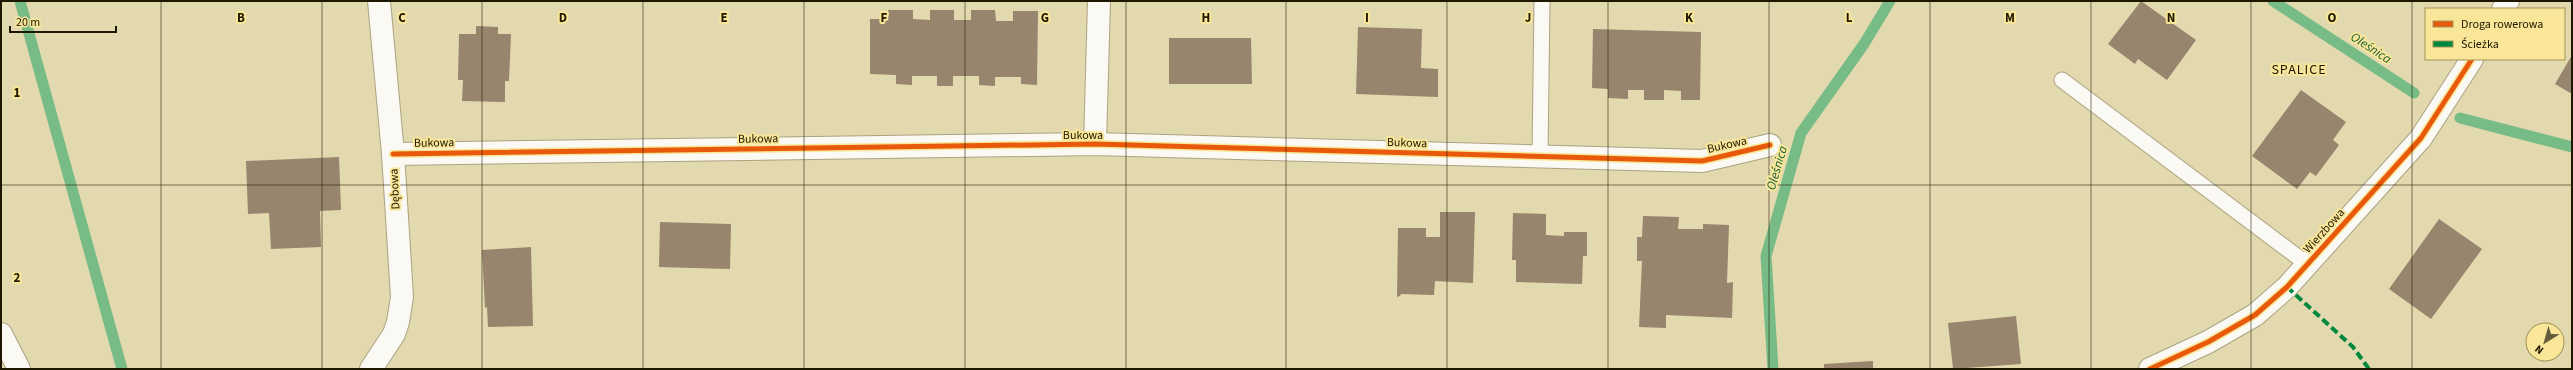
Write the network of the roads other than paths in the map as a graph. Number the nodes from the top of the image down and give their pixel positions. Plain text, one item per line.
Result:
1 (379, 1) edge
2 (1099, 1) edge
3 (1542, 1) edge
4 (2471, 60) edge
5 (2062, 80) dead end
6 (1095, 144) junction
7 (1770, 146) dead end
8 (393, 154) junction
9 (1540, 156) junction
10 (2307, 264) junction
11 (1, 334) edge
12 (19, 369) edge
13 (371, 369) edge
14 (2150, 369) edge

1 - 8 street, Dębowa
2 - 6 street, Bukowa
3 - 9 lane
4 - 10 street, Wierzbowa
5 - 10 lane
6 - 8 street, Bukowa
6 - 9 street, Bukowa
7 - 9 street, Bukowa
8 - 13 street, Dębowa
10 - 14 street, Wierzbowa
11 - 12 street

